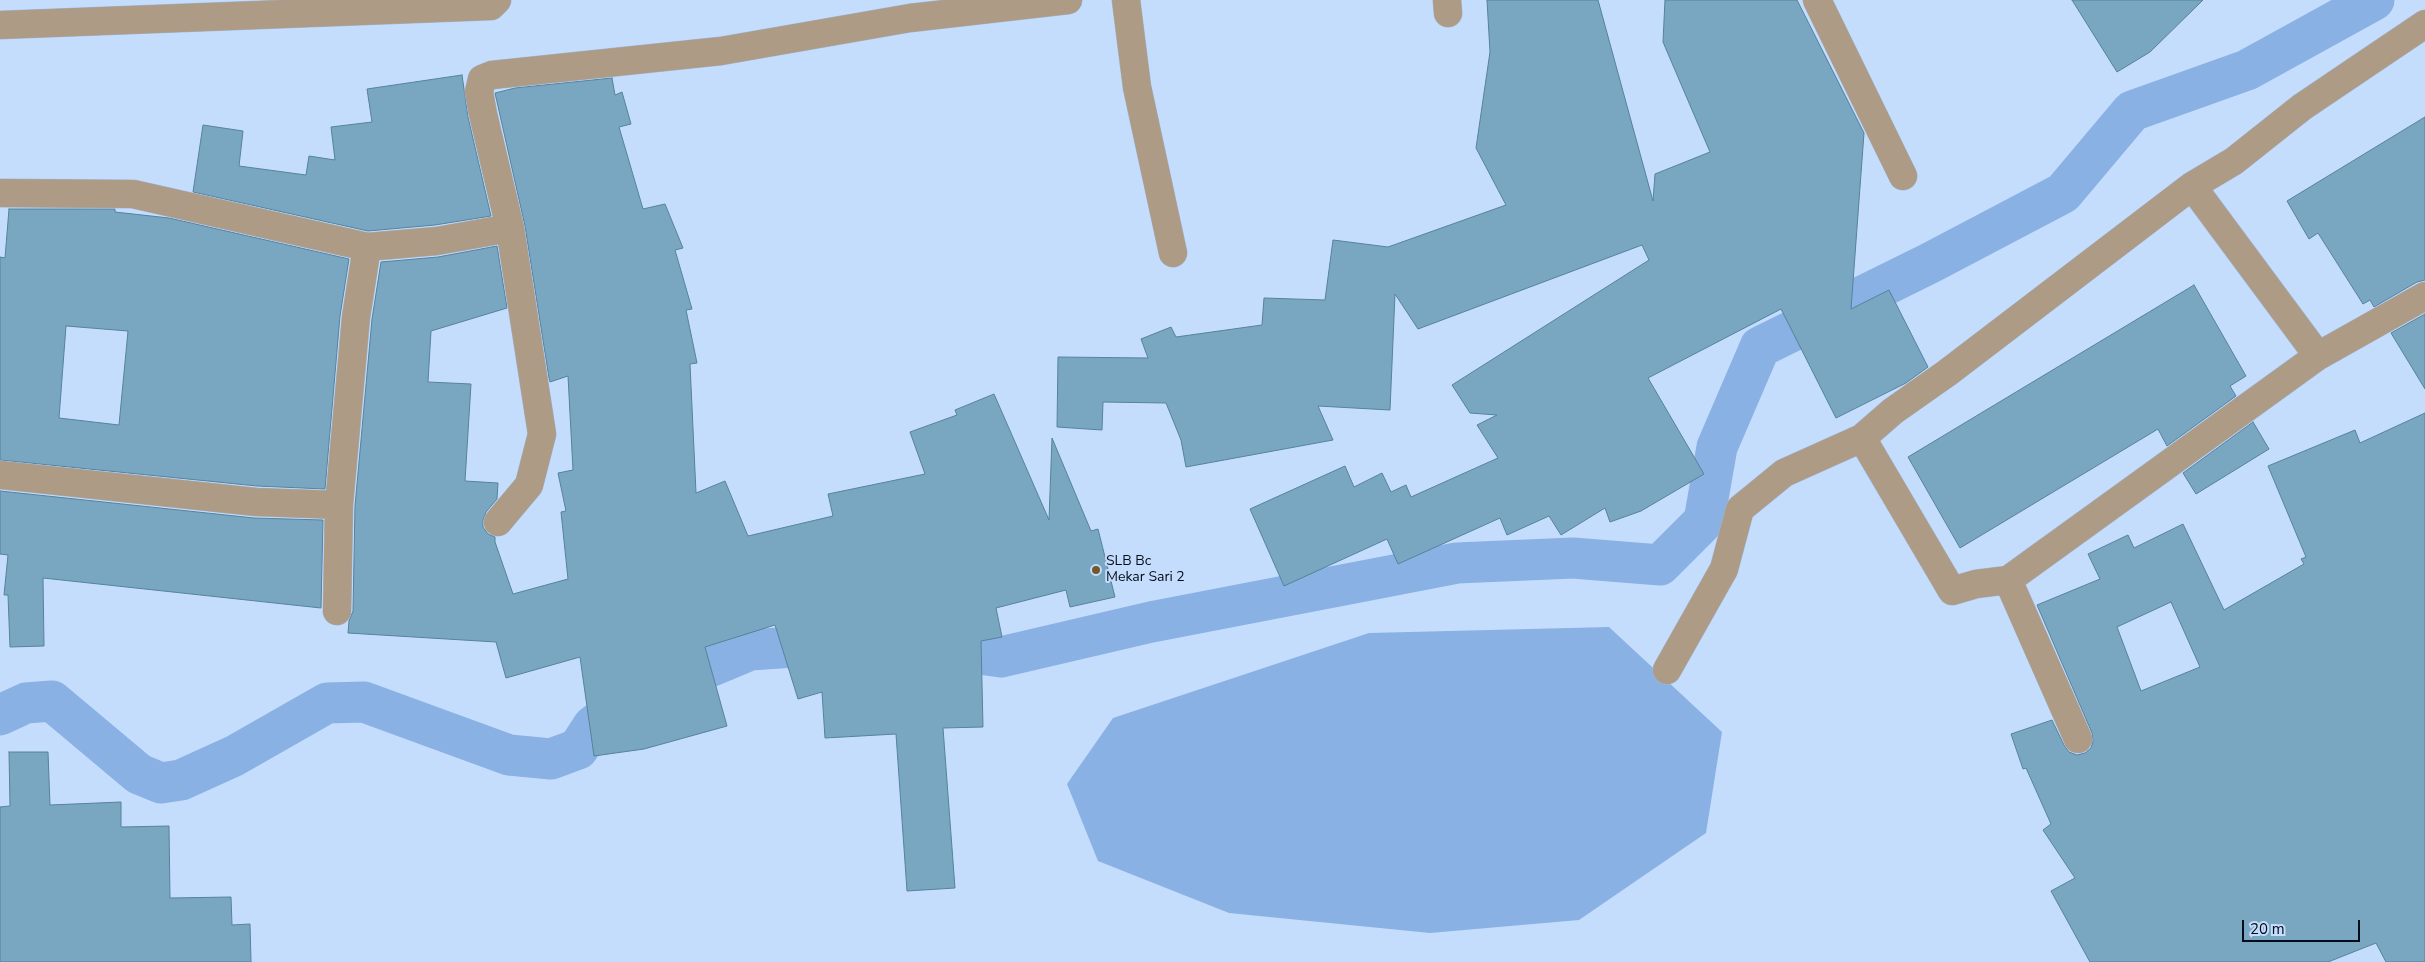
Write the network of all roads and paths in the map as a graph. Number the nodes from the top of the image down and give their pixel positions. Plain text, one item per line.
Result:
1 (497, 0) edge
2 (1068, 0) edge
3 (1126, 0) edge
4 (1817, 0) edge
5 (2425, 24) edge
6 (0, 25) edge
7 (1902, 176) dead end
8 (2192, 186) junction
9 (0, 193) edge
10 (510, 228) junction
11 (367, 247) junction
12 (1173, 253) dead end
13 (2425, 296) edge
14 (2318, 356) junction
15 (1862, 438) junction
16 (0, 475) edge
17 (339, 505) junction
18 (498, 522) dead end
19 (2008, 580) junction
20 (337, 611) dead end
21 (1666, 670) dead end
22 (2078, 739) dead end

1 - 6 street
2 - 10 street
3 - 12 street
4 - 7 street
5 - 8 street
8 - 14 street
8 - 15 street
9 - 11 street
10 - 11 street
10 - 18 street
11 - 17 street
13 - 14 street
14 - 19 street
15 - 19 street
15 - 21 street
16 - 17 street
17 - 20 street
19 - 22 street

